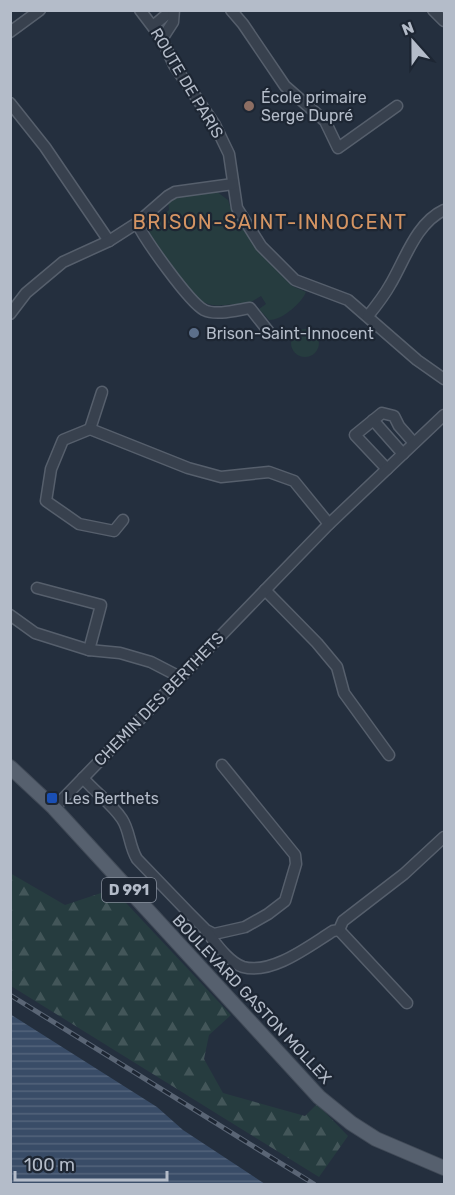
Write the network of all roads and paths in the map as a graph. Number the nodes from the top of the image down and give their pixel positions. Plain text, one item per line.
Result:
1 (40, 10) edge
2 (140, 10) edge
3 (173, 10) edge
4 (231, 10) edge
5 (433, 10) edge
6 (444, 21) edge
7 (153, 26) junction
8 (10, 32) edge
9 (162, 39) junction
10 (10, 103) edge
11 (397, 106) dead end
12 (233, 184) junction
13 (444, 210) edge
14 (137, 223) junction
15 (109, 241) junction
16 (10, 314) edge
17 (368, 316) junction
18 (269, 332) dead end
19 (444, 379) edge
20 (102, 392) dead end
21 (444, 415) edge
22 (373, 420) junction
23 (90, 429) junction
24 (414, 443) junction
25 (403, 454) junction
26 (387, 469) junction
27 (123, 520) dead end
28 (329, 524) junction
29 (37, 588) dead end
30 (265, 590) junction
31 (10, 615) edge
32 (89, 650) junction
33 (180, 677) junction
34 (389, 755) dead end
35 (222, 765) dead end
36 (10, 767) edge
37 (83, 778) junction
38 (54, 808) junction
39 (444, 837) edge
40 (206, 930) junction
41 (339, 930) junction
42 (407, 1003) dead end
43 (444, 1168) edge

1 - 8 street
2 - 7 street, ROUTE DE PARIS
3 - 7 street
3 - 9 street
4 - 11 street
5 - 6 street
7 - 9 street, ROUTE DE PARIS
9 - 12 street, ROUTE DE PARIS
10 - 15 street
12 - 14 street
12 - 17 street, ROUTE DE PARIS
13 - 17 street
14 - 15 street
14 - 18 street
15 - 16 street
17 - 19 street, ROUTE DE PARIS
20 - 23 street
21 - 24 street, CHEMIN DES BERTHETS
22 - 24 street
22 - 25 street
22 - 26 street
23 - 27 street
23 - 28 street
24 - 25 street, CHEMIN DES BERTHETS
25 - 26 street, CHEMIN DES BERTHETS
26 - 28 street, CHEMIN DES BERTHETS
28 - 30 street, CHEMIN DES BERTHETS
29 - 32 street
30 - 33 street, CHEMIN DES BERTHETS
30 - 34 street
31 - 32 street
32 - 33 street
33 - 37 street, CHEMIN DES BERTHETS
35 - 40 street
36 - 38 main road, BOULEVARD GASTON MOLLEX / D 991
37 - 38 street, CHEMIN DES BERTHETS
37 - 40 street
38 - 43 main road, BOULEVARD GASTON MOLLEX / D 991
39 - 41 street
40 - 41 street
41 - 42 street

